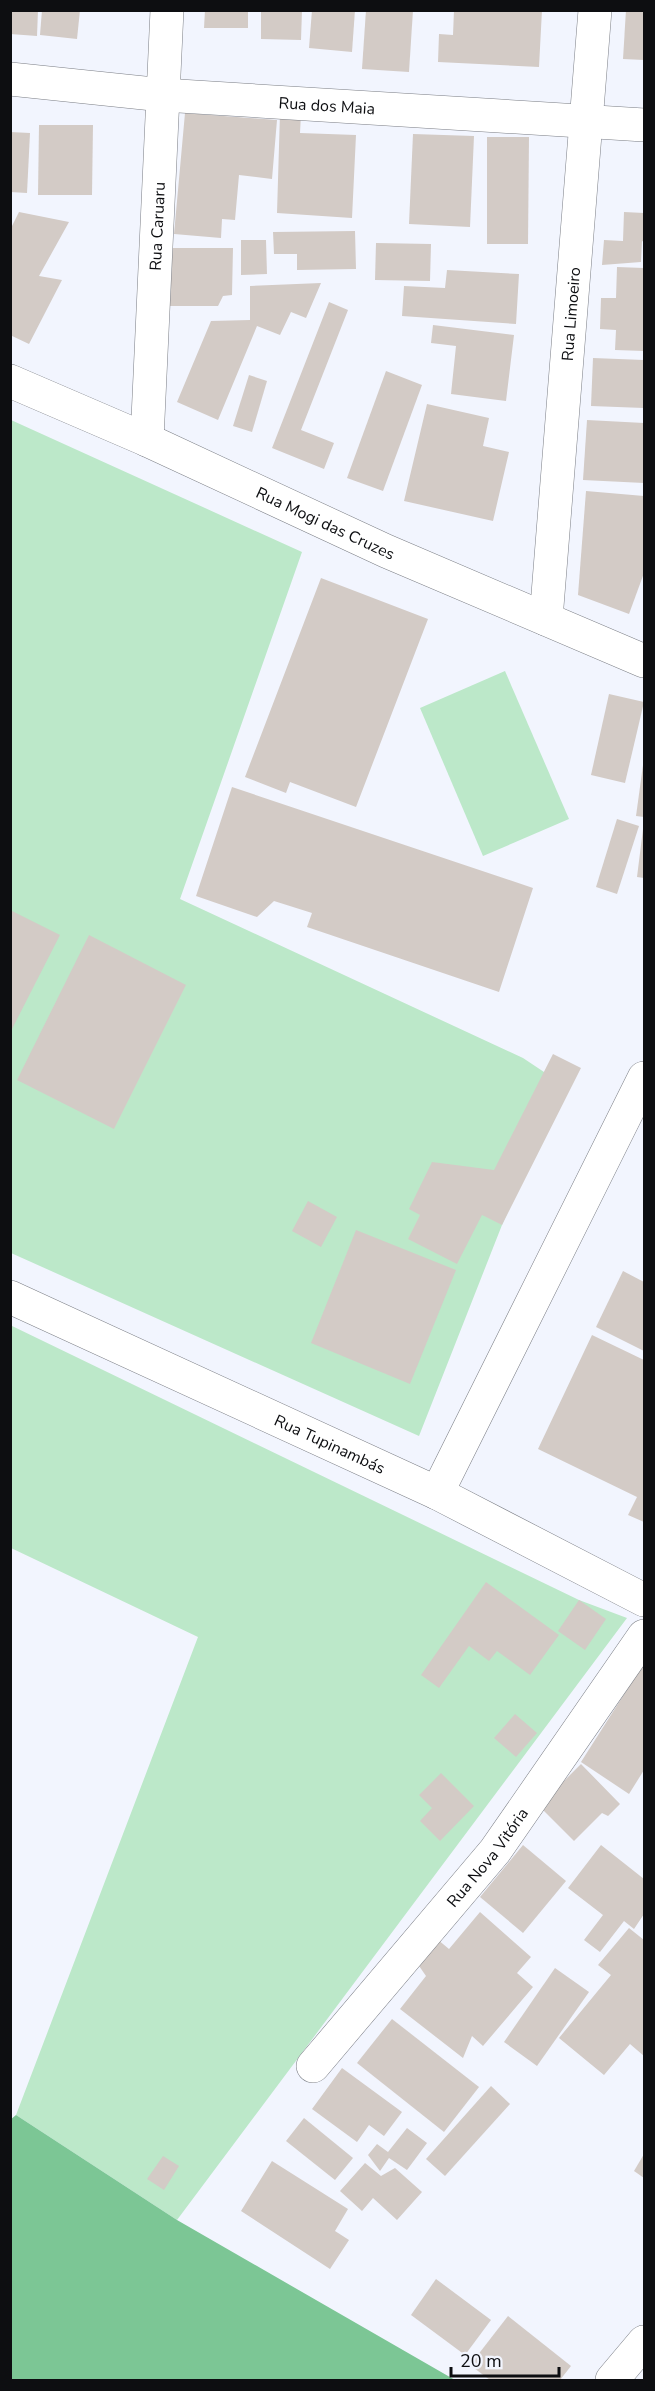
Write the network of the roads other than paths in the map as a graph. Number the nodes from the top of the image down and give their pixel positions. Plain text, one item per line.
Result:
1 (167, 10) edge
2 (595, 10) edge
3 (10, 79) edge
4 (163, 95) junction
5 (585, 121) junction
6 (645, 125) edge
7 (10, 381) edge
8 (147, 440) junction
9 (546, 618) junction
10 (645, 661) edge
11 (645, 1078) edge
12 (10, 1297) edge
13 (437, 1493) junction
14 (645, 1599) edge
15 (645, 1636) edge
16 (313, 2066) dead end
17 (645, 2342) edge
18 (612, 2380) edge

1 - 4 street, Rua Caruaru
2 - 5 street, Rua Limoeiro
3 - 4 street, Rua dos Maia
4 - 5 street, Rua dos Maia
4 - 8 street, Rua Caruaru
5 - 6 street, Rua dos Maia
5 - 9 street, Rua Limoeiro
7 - 8 street, Rua Mogi das Cruzes
8 - 9 street, Rua Mogi das Cruzes
9 - 10 street, Rua Mogi das Cruzes
11 - 13 street
12 - 13 street, Rua Tupinambás
13 - 14 street, Rua Tupinambás
15 - 16 street, Rua Nova Vitória
17 - 18 street

